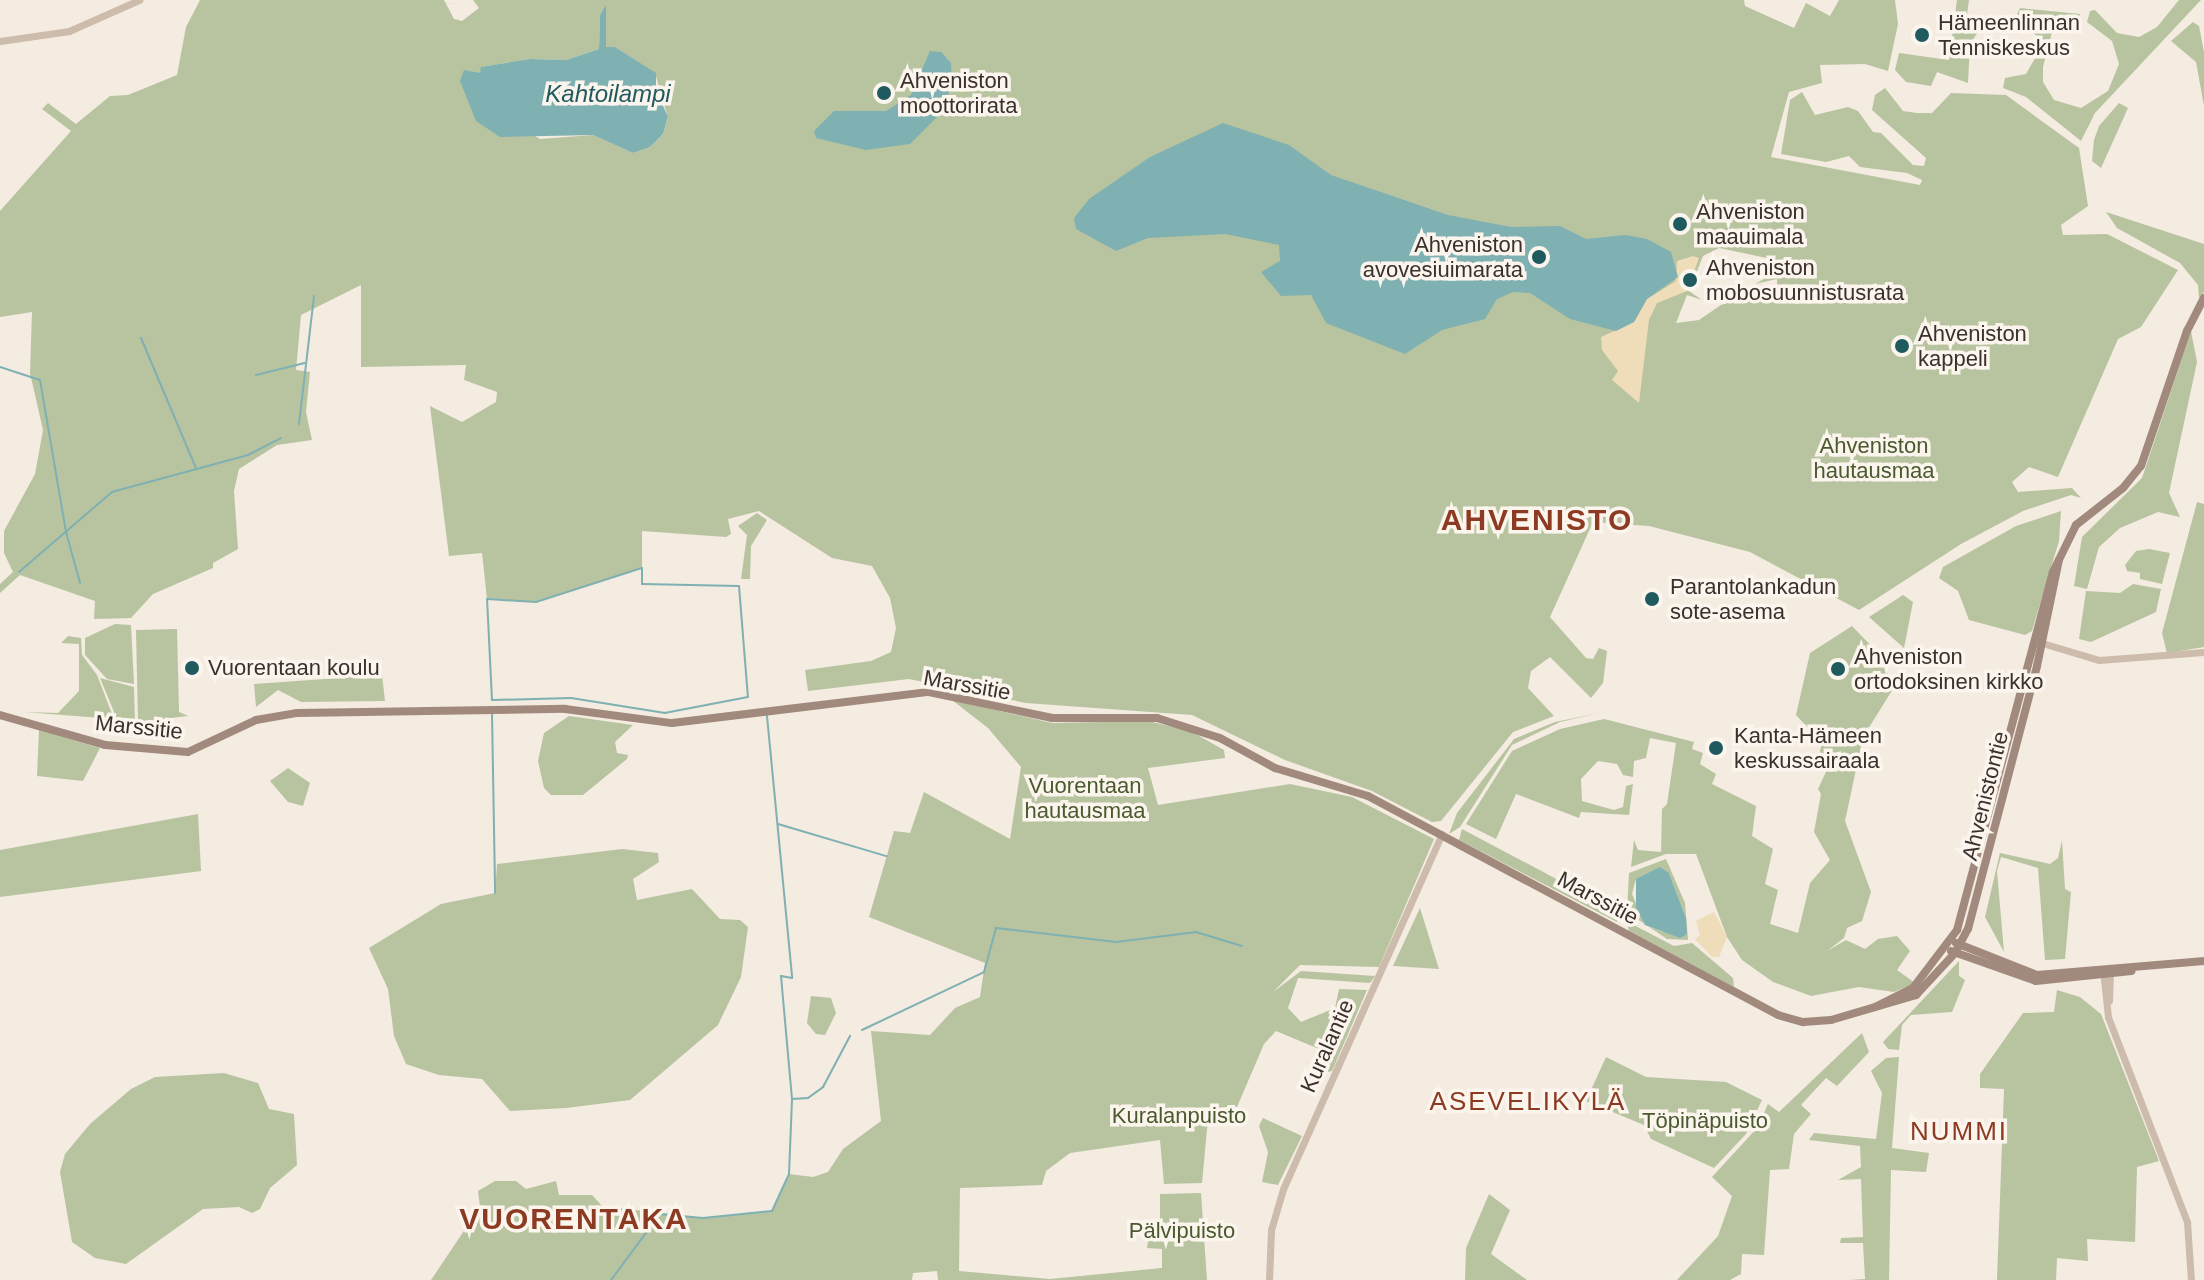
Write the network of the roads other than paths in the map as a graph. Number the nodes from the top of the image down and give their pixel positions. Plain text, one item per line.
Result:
1 (139, 0) edge
2 (0, 41) edge
3 (2204, 298) edge
4 (2040, 646) junction
5 (2204, 652) edge
6 (0, 715) edge
7 (1442, 834) junction
8 (1953, 947) junction
9 (2204, 961) edge
10 (2107, 970) junction
11 (1269, 1280) edge
12 (2191, 1280) edge

1 - 2 street
3 - 4 main road, Ahvenistontie
4 - 5 street
4 - 8 main road, Ahvenistontie
6 - 7 main road, Marssitie
7 - 8 main road, Marssitie
7 - 11 street, Kuralantie
8 - 10 main road
9 - 10 main road
10 - 12 street

